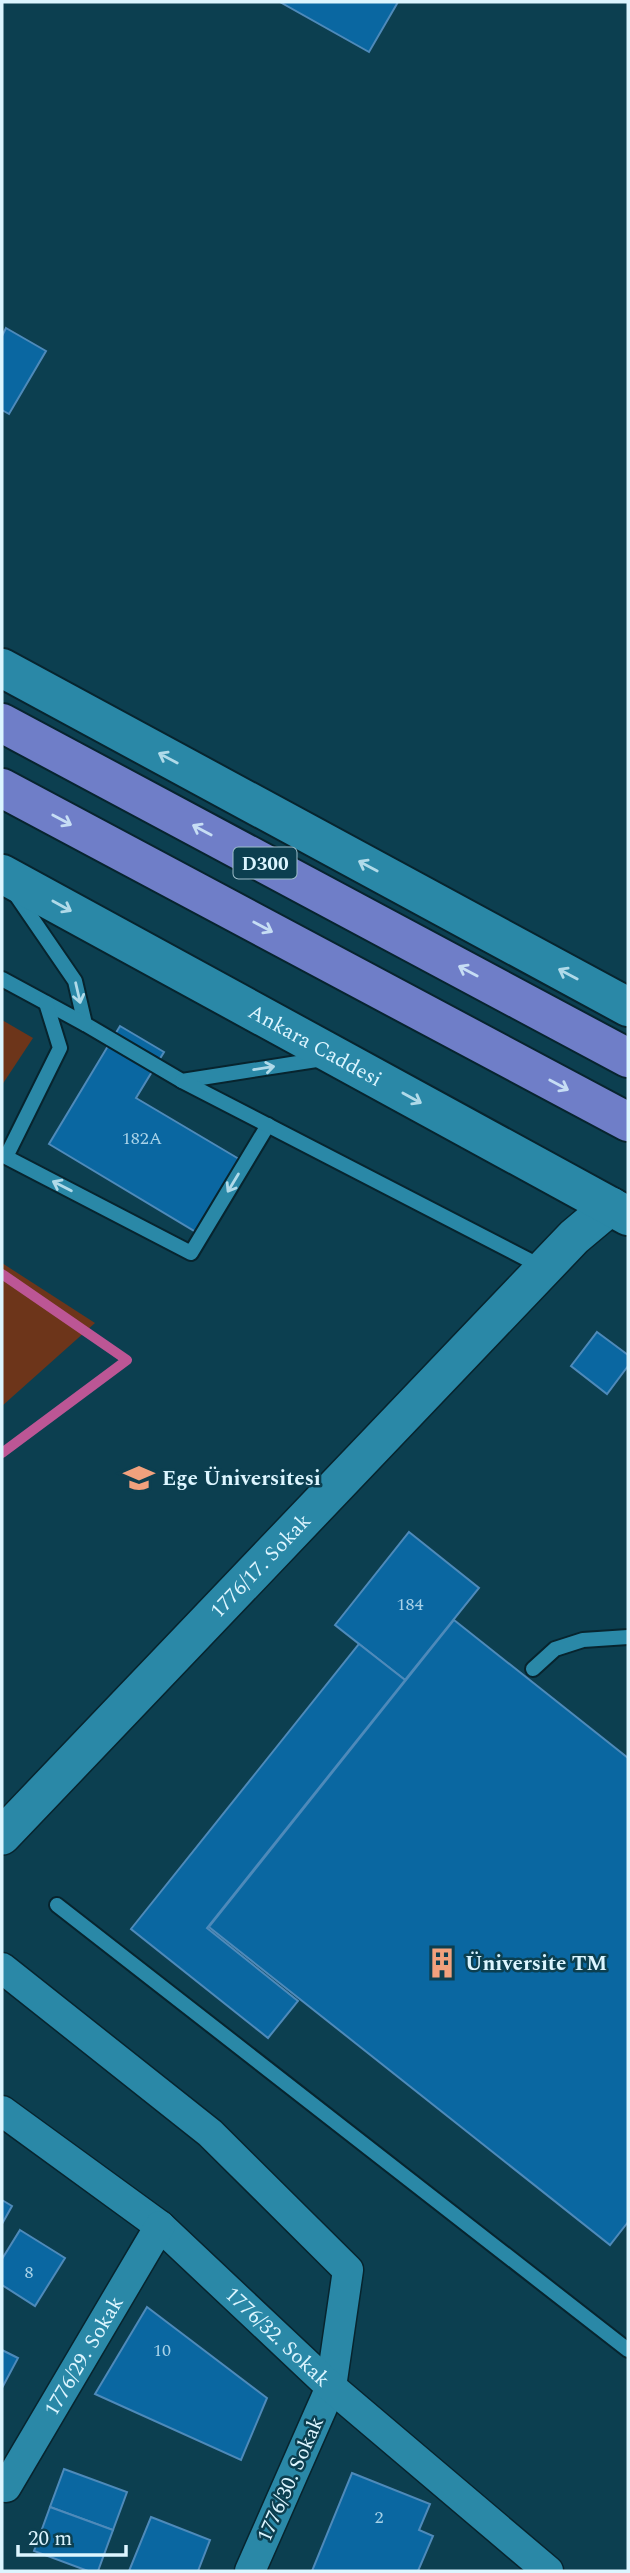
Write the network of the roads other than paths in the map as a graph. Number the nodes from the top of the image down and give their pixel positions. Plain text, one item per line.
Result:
1 (2, 668) edge
2 (2, 723) edge
3 (2, 788) edge
4 (2, 874) edge
5 (2, 979) edge
6 (46, 1003) junction
7 (628, 1007) edge
8 (85, 1024) junction
9 (336, 1057) junction
10 (628, 1058) edge
11 (182, 1081) junction
12 (628, 1122) edge
13 (268, 1125) junction
14 (620, 1211) edge
15 (544, 1268) junction
16 (628, 1637) edge
17 (533, 1669) dead end
18 (2, 1836) edge
19 (57, 1905) dead end
20 (2, 1968) edge
21 (2, 2111) edge
22 (160, 2225) junction
23 (628, 2350) edge
24 (331, 2387) junction
25 (4, 2485) edge
26 (250, 2571) edge
27 (548, 2571) edge

7 -> 1 main road
10 -> 2 highway, D300
3 -> 12 highway, D300
4 -> 8 lane
4 -> 9 main road, Ankara Caddesi
5 - 6 lane
6 - 8 lane
13 -> 6 lane
8 - 11 lane
11 -> 9 lane
9 -> 14 main road, Ankara Caddesi
11 - 13 lane
13 - 15 lane
14 - 15 street, 1776/17. Sokak
15 - 18 street, 1776/17. Sokak
16 - 17 lane
19 - 23 lane
20 - 24 street, 1776/30. Sokak
21 - 22 street, 1776/32. Sokak
22 - 24 street, 1776/32. Sokak
22 - 25 street, 1776/29. Sokak
24 - 26 street, 1776/30. Sokak
24 - 27 street, 1776/32. Sokak

